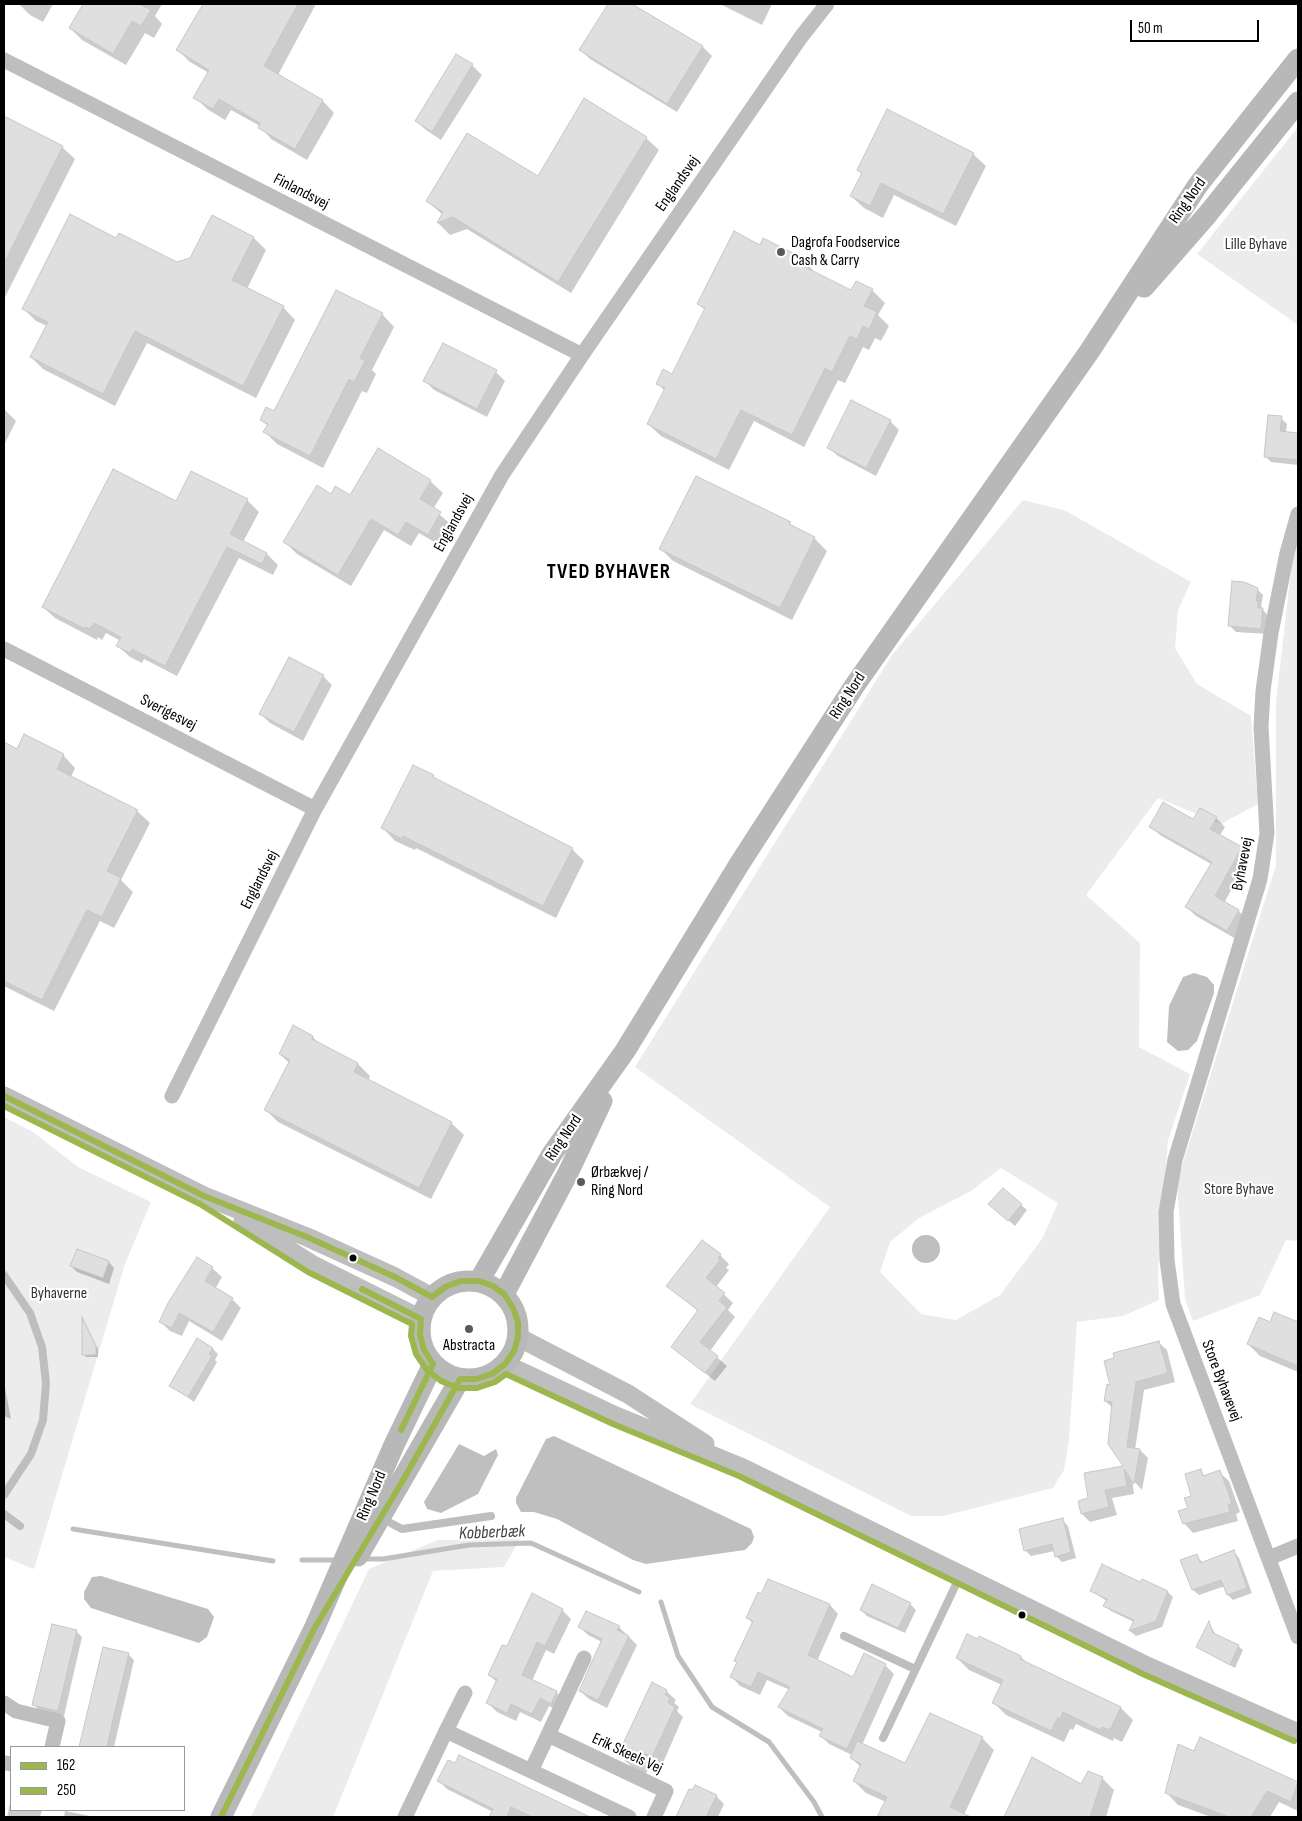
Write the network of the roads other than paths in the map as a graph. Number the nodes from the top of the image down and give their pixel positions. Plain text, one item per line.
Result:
1 (827, 4) edge
2 (1298, 59) edge
3 (4, 60) edge
4 (1298, 102) edge
5 (1089, 352) junction
6 (582, 354) junction
7 (1298, 514) edge
8 (4, 650) edge
9 (316, 809) junction
10 (625, 1051) junction
11 (4, 1096) edge
12 (172, 1096) dead end
13 (204, 1196) junction
14 (1166, 1212) joint
15 (4, 1275) edge
16 (478, 1281) junction
17 (504, 1294) junction
18 (432, 1297) junction
19 (421, 1319) junction
20 (518, 1337) junction
21 (433, 1364) junction
22 (505, 1364) junction
23 (460, 1379) junction
24 (743, 1468) junction
25 (4, 1480) edge
26 (11, 1485) junction
27 (4, 1495) edge
28 (4, 1514) edge
29 (491, 1516) dead end
30 (381, 1518) junction
31 (20, 1526) dead end
32 (1298, 1546) edge
33 (1269, 1558) junction
34 (960, 1576) junction
35 (314, 1629) junction
36 (844, 1636) dead end
37 (1298, 1637) edge
38 (584, 1658) dead end
39 (915, 1669) junction
40 (465, 1693) dead end
41 (4, 1702) edge
42 (446, 1731) junction
43 (1298, 1733) edge
44 (548, 1735) junction
45 (883, 1738) dead end
46 (52, 1746) edge
47 (531, 1771) junction
48 (221, 1817) edge
49 (405, 1817) edge
50 (629, 1817) edge
51 (654, 1817) edge

1 - 6 street, Englandsvej
2 - 5 main road, Ring Nord
3 - 6 street, Finlandsvej
4 - 5 main road, Ring Nord
5 - 10 main road, Ring Nord
6 - 9 street, Englandsvej
7 - 14 street, Byhavevej
8 - 9 street, Sverigesvej
9 - 12 street, Englandsvej
10 - 16 main road, Ring Nord
10 - 17 main road, Ring Nord
11 - 13 street
13 - 18 street
13 - 19 street
14 - 33 street, Store Byhavevej
15 - 26 lane
16 - 17 main road
16 - 18 main road
17 - 20 main road
18 - 19 main road
19 - 21 main road
20 - 22 main road
20 - 24 street
21 - 23 main road
21 - 35 main road, Ring Nord
22 - 23 main road
22 - 24 street
23 - 30 main road, Ring Nord
24 - 34 street
25 - 26 lane
26 - 27 lane
28 - 31 lane
29 - 30 lane
30 - 35 main road, Ring Nord
32 - 33 street
33 - 37 street, Store Byhavevej
34 - 39 lane
34 - 43 street
35 - 48 main road, Ring Nord
36 - 39 lane
38 - 44 street
39 - 45 lane
40 - 42 street
41 - 46 street
42 - 47 street
42 - 49 street
44 - 47 street
44 - 51 street, Erik Skeels Vej
47 - 50 street

